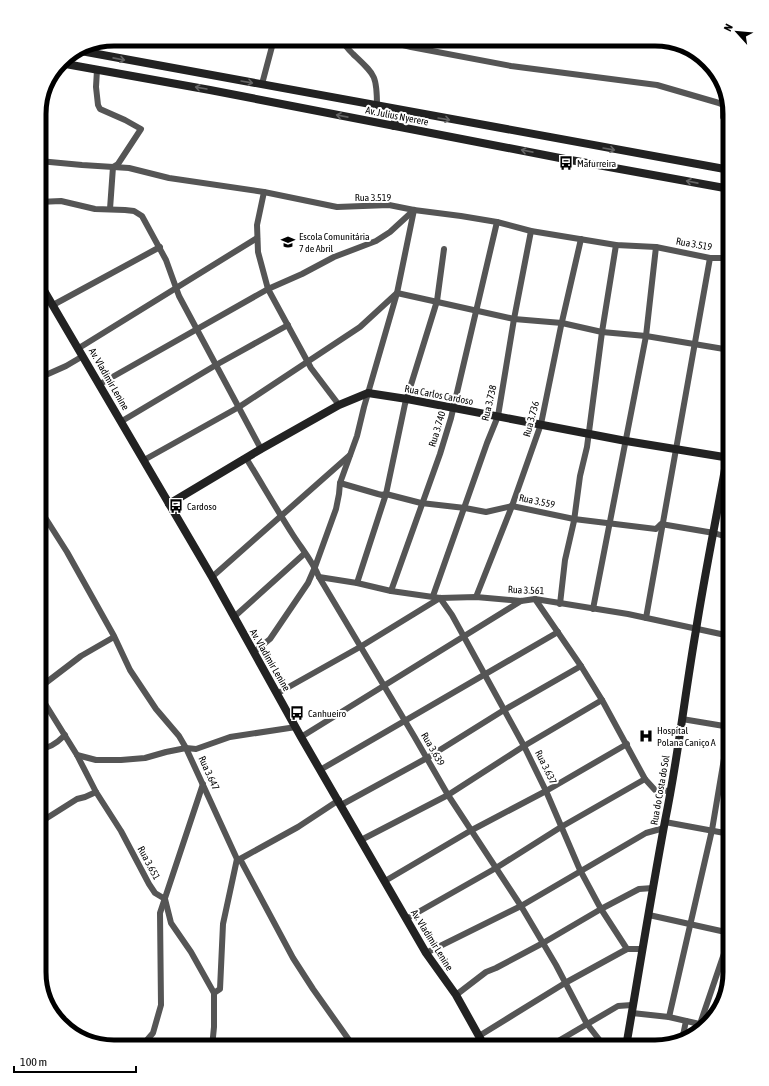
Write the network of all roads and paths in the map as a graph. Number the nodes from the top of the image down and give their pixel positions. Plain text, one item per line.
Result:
1 (272, 46) edge
2 (346, 46) edge
3 (407, 46) edge
4 (85, 53) edge
5 (68, 64) edge
6 (97, 70) junction
7 (262, 84) junction
8 (722, 104) edge
9 (377, 106) junction
10 (397, 110) junction
11 (394, 126) junction
12 (46, 162) edge
13 (113, 167) junction
14 (723, 169) edge
15 (723, 188) edge
16 (264, 192) junction
17 (46, 202) edge
18 (110, 209) junction
19 (414, 210) junction
20 (497, 222) junction
21 (531, 231) junction
22 (257, 238) junction
23 (581, 239) junction
24 (616, 245) junction
25 (160, 247) junction
26 (656, 247) junction
27 (444, 249) dead end
28 (710, 258) junction
29 (723, 258) edge
30 (176, 288) junction
31 (268, 289) junction
32 (396, 293) junction
33 (46, 294) edge
34 (437, 301) junction
35 (53, 305) junction
36 (476, 311) junction
37 (514, 318) junction
38 (562, 323) junction
39 (288, 325) junction
40 (197, 328) junction
41 (602, 332) junction
42 (646, 336) junction
43 (694, 344) junction
44 (79, 348) junction
45 (723, 349) edge
46 (83, 356) junction
47 (308, 362) junction
48 (216, 365) junction
49 (48, 374) dead end
50 (100, 384) junction
51 (368, 393) junction
52 (407, 399) junction
53 (339, 405) junction
54 (239, 407) junction
55 (454, 408) junction
56 (498, 416) junction
57 (122, 421) junction
58 (541, 424) junction
59 (588, 433) junction
60 (626, 441) junction
61 (261, 449) junction
62 (675, 449) junction
63 (350, 454) junction
64 (723, 457) edge
65 (246, 458) junction
66 (144, 460) junction
67 (340, 483) junction
68 (723, 488) edge
69 (386, 494) junction
70 (422, 503) junction
71 (169, 504) junction
72 (512, 506) junction
73 (465, 508) junction
74 (281, 516) junction
75 (46, 519) edge
76 (574, 519) junction
77 (610, 524) junction
78 (662, 524) junction
79 (714, 533) junction
80 (723, 536) edge
81 (304, 554) junction
82 (315, 567) junction
83 (212, 577) junction
84 (319, 577) junction
85 (357, 583) junction
86 (391, 591) junction
87 (436, 597) junction
88 (476, 597) junction
89 (535, 599) junction
90 (521, 601) junction
91 (560, 604) junction
92 (593, 609) junction
93 (234, 617) junction
94 (646, 618) junction
95 (696, 629) junction
96 (558, 632) junction
97 (723, 635) edge
98 (463, 636) junction
99 (114, 637) junction
100 (360, 647) junction
101 (254, 652) junction
102 (581, 666) junction
103 (485, 673) junction
104 (46, 683) edge
105 (383, 686) junction
106 (278, 692) junction
107 (602, 700) junction
108 (46, 705) edge
109 (504, 710) junction
110 (682, 720) junction
111 (405, 721) junction
112 (723, 725) edge
113 (296, 727) junction
114 (65, 735) junction
115 (301, 737) junction
116 (627, 744) junction
117 (524, 746) junction
118 (46, 748) edge
119 (186, 748) junction
120 (77, 755) junction
121 (427, 758) junction
122 (723, 766) edge
123 (320, 770) junction
124 (645, 779) junction
125 (203, 784) junction
126 (546, 791) junction
127 (670, 791) junction
128 (96, 792) junction
129 (448, 795) junction
130 (340, 802) junction
131 (46, 819) edge
132 (665, 825) junction
133 (561, 827) junction
134 (712, 830) junction
135 (470, 831) junction
136 (723, 832) edge
137 (361, 840) junction
138 (239, 859) junction
139 (496, 868) junction
140 (580, 870) junction
141 (385, 881) junction
142 (653, 888) junction
143 (165, 899) junction
144 (521, 906) junction
145 (602, 909) junction
146 (649, 915) junction
147 (406, 919) junction
148 (691, 923) junction
149 (723, 931) edge
150 (543, 943) junction
151 (627, 949) junction
152 (642, 949) junction
153 (426, 953) junction
154 (723, 958) edge
155 (565, 983) junction
156 (214, 994) junction
157 (456, 994) junction
158 (632, 1009) junction
159 (669, 1017) junction
160 (704, 1019) edge
161 (686, 1021) junction
162 (587, 1024) junction
163 (699, 1024) edge
164 (683, 1034) edge
165 (479, 1036) junction
166 (147, 1040) edge
167 (213, 1040) edge
168 (349, 1040) edge
169 (481, 1040) edge
170 (560, 1040) edge
171 (600, 1040) edge
172 (627, 1040) edge

1 - 7 street
2 - 9 street
3 - 8 street
4 -> 7 main road, Av. Julius Nyerere
5 - 6 main road, Av. Julius Nyerere
11 -> 6 main road, Av. Julius Nyerere
6 - 13 street
7 - 9 main road, Av. Julius Nyerere
9 - 10 main road, Av. Julius Nyerere
10 - 11 main road
10 -> 14 main road, Av. Julius Nyerere
15 -> 11 main road, Av. Julius Nyerere
12 - 13 street, Rua 3.519
13 - 16 street, Rua 3.519
13 - 18 street
16 - 19 street, Rua 3.519
16 - 22 street
17 - 18 street
18 - 25 street
19 - 20 street, Rua 3.519
19 - 31 street
19 - 32 street
20 - 21 street, Rua 3.519
20 - 36 street, Rua 3.740
21 - 23 street, Rua 3.519
21 - 37 street, Rua 3.738
22 - 30 street
22 - 31 street
23 - 24 street, Rua 3.519
23 - 38 street, Rua 3.736
24 - 26 street, Rua 3.519
24 - 41 street
25 - 30 street
25 - 35 street
26 - 28 street, Rua 3.519
26 - 42 street
27 - 34 street
28 - 29 street, Rua 3.519
28 - 43 street
30 - 40 street
30 - 44 street
31 - 39 street
31 - 40 street
32 - 34 street
32 - 47 street
32 - 51 street
33 - 35 main road, Av. Vladimir Lenine
34 - 36 street
34 - 52 street
35 - 44 main road, Av. Vladimir Lenine
36 - 37 street
36 - 55 street, Rua 3.740
37 - 38 street
37 - 56 street, Rua 3.738
38 - 41 street
38 - 58 street, Rua 3.736
39 - 47 street
39 - 48 street
40 - 48 street
40 - 50 street
41 - 42 street
41 - 59 street
42 - 43 street
42 - 60 street
43 - 45 street
43 - 62 street
44 - 46 main road, Av. Vladimir Lenine
46 - 49 street
46 - 50 main road, Av. Vladimir Lenine
47 - 53 street
47 - 54 street
48 - 54 street
48 - 57 street
50 - 57 main road, Av. Vladimir Lenine
51 - 52 main road, Rua Carlos Cardoso
51 - 53 main road
51 - 63 street
52 - 55 main road, Rua Carlos Cardoso
52 - 69 street
53 - 61 main road
54 - 61 street
54 - 66 street
55 - 56 main road, Rua Carlos Cardoso
55 - 70 street, Rua 3.740
56 - 58 main road, Rua Carlos Cardoso
56 - 73 street, Rua 3.738
57 - 66 main road, Av. Vladimir Lenine
58 - 59 main road, Rua Carlos Cardoso
58 - 72 street, Rua 3.736
59 - 60 main road, Rua Carlos Cardoso
59 - 76 street
60 - 62 main road, Rua Carlos Cardoso
60 - 77 street
61 - 65 main road
62 - 64 main road, Rua Carlos Cardoso
62 - 78 street
63 - 67 street
63 - 74 street
65 - 71 main road
65 - 74 street, Rua 3.639
66 - 71 main road, Av. Vladimir Lenine
67 - 69 street, Rua 3.559
67 - 82 street
68 - 79 main road, Rua do Costa do Sol
69 - 70 street, Rua 3.559
69 - 85 street
70 - 73 street, Rua 3.559
70 - 86 street, Rua 3.740
71 - 83 main road, Av. Vladimir Lenine
72 - 73 street, Rua 3.559
72 - 76 street, Rua 3.559
72 - 88 street, Rua 3.736
73 - 87 street, Rua 3.738
74 - 81 street, Rua 3.639
74 - 83 street
75 - 99 street, Rua 3.647
76 - 77 street, Rua 3.559
76 - 91 street
77 - 78 street, Rua 3.559
77 - 92 street
78 - 79 street, Rua 3.559
78 - 94 street
79 - 80 street, Rua 3.559
79 - 95 main road, Rua do Costa do Sol
81 - 82 street, Rua 3.639
81 - 93 street
82 - 84 street, Rua 3.639
82 - 101 street
83 - 93 main road, Av. Vladimir Lenine
84 - 85 street, Rua 3.561
84 - 100 street, Rua 3.639
85 - 86 street, Rua 3.561
86 - 87 street, Rua 3.561
87 - 88 street, Rua 3.561
87 - 98 street, Rua 3.637
87 - 100 street
88 - 90 street, Rua 3.561
89 - 90 street, Rua 3.561
89 - 91 street, Rua 3.561
89 - 96 street
90 - 98 street
91 - 92 street, Rua 3.561
92 - 94 street, Rua 3.561
93 - 101 main road, Av. Vladimir Lenine
94 - 95 street, Rua 3.561
95 - 97 street, Rua 3.561
95 - 110 main road, Rua do Costa do Sol
96 - 102 street
96 - 103 street
98 - 103 street, Rua 3.637
98 - 105 street
99 - 104 street
99 - 119 street, Rua 3.647
100 - 105 street, Rua 3.639
100 - 106 street
101 - 106 main road, Av. Vladimir Lenine
102 - 107 street
102 - 109 street
103 - 109 street, Rua 3.637
103 - 111 street
105 - 111 street, Rua 3.639
105 - 115 street
106 - 113 main road, Av. Vladimir Lenine
107 - 116 street
107 - 117 street
108 - 114 street, Rua 3.651
109 - 117 street, Rua 3.637
109 - 121 street
110 - 112 street
110 - 127 main road, Rua do Costa do Sol
111 - 121 street, Rua 3.639
111 - 123 street
113 - 115 main road, Av. Vladimir Lenine
113 - 119 street
114 - 118 street
114 - 120 street, Rua 3.651
115 - 123 main road, Av. Vladimir Lenine
116 - 124 street
116 - 126 street
117 - 126 street, Rua 3.637
117 - 129 street
119 - 120 street
119 - 125 street, Rua 3.647
120 - 128 street, Rua 3.651
121 - 129 street, Rua 3.639
121 - 130 street
122 - 134 street
123 - 130 main road, Av. Vladimir Lenine
124 - 127 street
124 - 133 street
125 - 138 street, Rua 3.647
125 - 143 street
126 - 133 street, Rua 3.637
126 - 135 street
127 - 132 main road, Rua do Costa do Sol
128 - 131 street
128 - 143 street, Rua 3.651
129 - 135 street, Rua 3.639
129 - 137 street
130 - 137 main road, Av. Vladimir Lenine
130 - 138 street
132 - 134 street
132 - 140 street
132 - 142 main road, Rua do Costa do Sol
133 - 139 street
133 - 140 street, Rua 3.637
134 - 136 street
134 - 148 street
135 - 139 street, Rua 3.639
135 - 141 street
137 - 141 main road, Av. Vladimir Lenine
138 - 156 street
138 - 168 street, Rua 3.647
139 - 144 street, Rua 3.639
139 - 147 street
140 - 144 street
140 - 145 street, Rua 3.637
141 - 147 main road, Av. Vladimir Lenine
142 - 145 street
142 - 146 main road, Rua do Costa do Sol
143 - 156 street
143 - 166 street
144 - 150 street, Rua 3.639
144 - 153 street
145 - 150 street
145 - 151 street, Rua 3.637
146 - 148 street
146 - 152 main road, Rua do Costa do Sol
147 - 153 main road, Av. Vladimir Lenine
148 - 149 street
148 - 159 street
150 - 155 street, Rua 3.639
150 - 157 street
151 - 152 street
151 - 155 street
152 - 158 main road, Rua do Costa do Sol
153 - 157 main road, Av. Vladimir Lenine
154 - 160 street
155 - 162 street, Rua 3.639
155 - 165 street
156 - 167 street
157 - 165 main road, Av. Vladimir Lenine
158 - 159 street
158 - 162 street
158 - 172 main road, Rua do Costa do Sol
159 - 161 street
161 - 163 street
161 - 164 street
162 - 170 street
162 - 171 street, Rua 3.639
165 - 169 main road, Av. Vladimir Lenine

